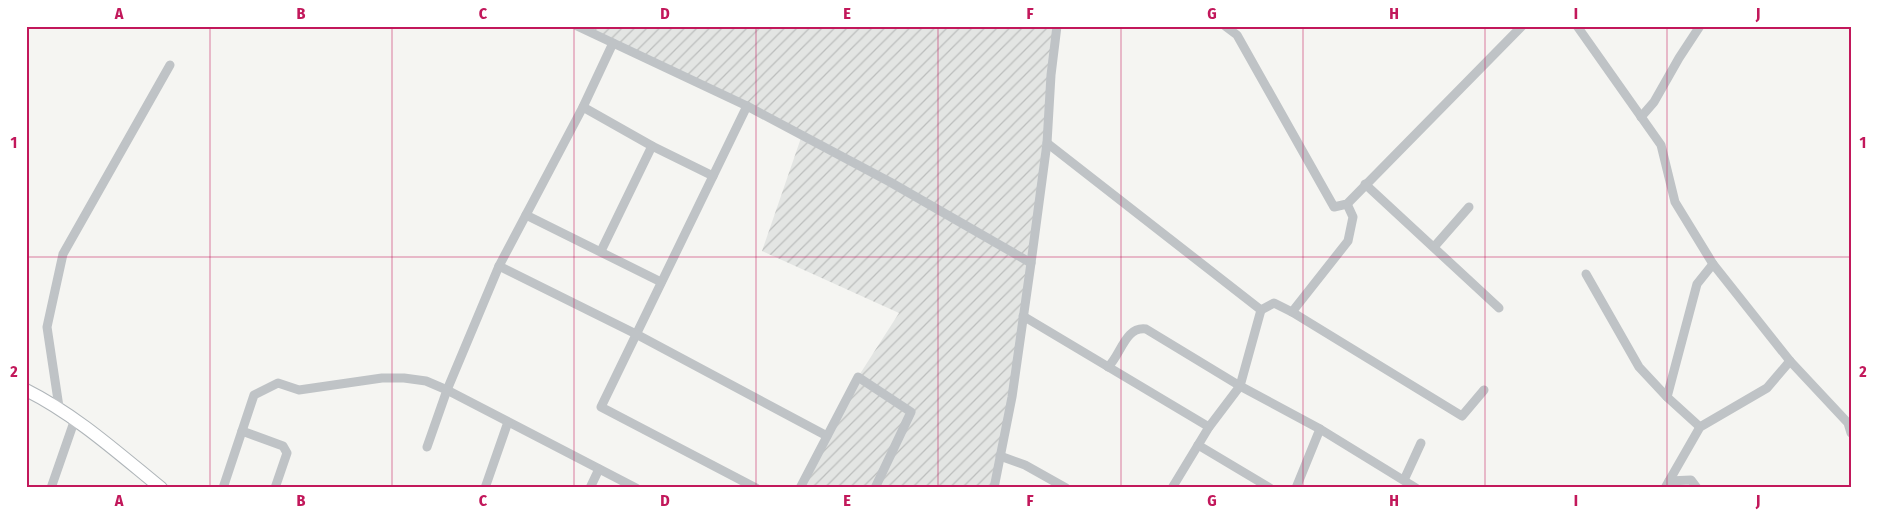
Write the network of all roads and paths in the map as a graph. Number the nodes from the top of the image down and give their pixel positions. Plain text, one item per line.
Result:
1 (577, 26) edge
2 (1057, 26) edge
3 (1225, 26) edge
4 (1522, 26) edge
5 (1577, 26) edge
6 (1700, 26) edge
7 (613, 43) junction
8 (170, 66) dead end
9 (747, 106) junction
10 (584, 107) junction
11 (1641, 117) junction
12 (1047, 143) junction
13 (652, 146) junction
14 (713, 176) junction
15 (1365, 184) junction
16 (1347, 204) junction
17 (1469, 207) dead end
18 (526, 215) junction
19 (1434, 247) junction
20 (601, 251) junction
21 (1031, 263) junction
22 (1713, 264) junction
23 (499, 266) junction
24 (1586, 274) dead end
25 (662, 282) junction
26 (1499, 308) dead end
27 (1261, 310) junction
28 (1292, 312) junction
29 (1023, 316) junction
30 (636, 334) junction
31 (1790, 360) junction
32 (1108, 367) junction
33 (1240, 386) junction
34 (26, 390) edge
35 (447, 390) junction
36 (1484, 390) dead end
37 (1667, 396) junction
38 (59, 408) junction
39 (75, 419) junction
40 (508, 422) junction
41 (1209, 427) junction
42 (1700, 427) junction
43 (1320, 429) junction
44 (242, 431) junction
45 (1851, 433) edge
46 (827, 436) junction
47 (1421, 444) dead end
48 (1198, 445) junction
49 (427, 447) dead end
50 (1000, 456) junction
51 (599, 469) junction
52 (1404, 480) junction
53 (1667, 484) edge
54 (51, 488) edge
55 (161, 488) edge
56 (224, 488) edge
57 (275, 488) edge
58 (485, 488) edge
59 (590, 488) edge
60 (636, 488) edge
61 (756, 488) edge
62 (800, 488) edge
63 (875, 488) edge
64 (994, 488) edge
65 (1066, 488) edge
66 (1172, 488) edge
67 (1270, 488) edge
68 (1296, 488) edge
69 (1416, 488) edge
70 (1697, 488) edge

1 - 7 street
2 - 12 street
3 - 16 street
4 - 15 street
5 - 11 street
6 - 11 street
7 - 9 street
7 - 10 street
8 - 38 street
9 - 14 street
9 - 21 street
10 - 13 street
10 - 18 street
11 - 22 street
12 - 21 street
12 - 27 street
13 - 14 street
13 - 20 street
14 - 25 street
15 - 16 street
15 - 19 street
16 - 28 street
17 - 19 street
18 - 20 street
18 - 23 street
19 - 26 street
20 - 25 street
21 - 29 street
22 - 31 street
22 - 37 street
23 - 30 street
23 - 35 street
24 - 37 street
25 - 30 street
27 - 28 street
27 - 33 street
28 - 36 street
29 - 32 street
29 - 50 street
30 - 46 street
30 - 61 street
31 - 42 street
31 - 45 street
32 - 33 street
32 - 41 street
33 - 41 street
33 - 43 street
34 - 38 street
35 - 40 street
35 - 44 street
35 - 49 street
37 - 42 street
38 - 39 street
39 - 54 street
39 - 55 street
40 - 51 street
40 - 58 street
41 - 48 street
42 - 53 street
43 - 52 street
43 - 68 street
44 - 56 street
44 - 57 street
46 - 62 street
46 - 63 street
47 - 52 street
48 - 66 street
48 - 67 street
50 - 64 street
50 - 65 street
51 - 59 street
51 - 60 street
52 - 69 street
53 - 70 street

